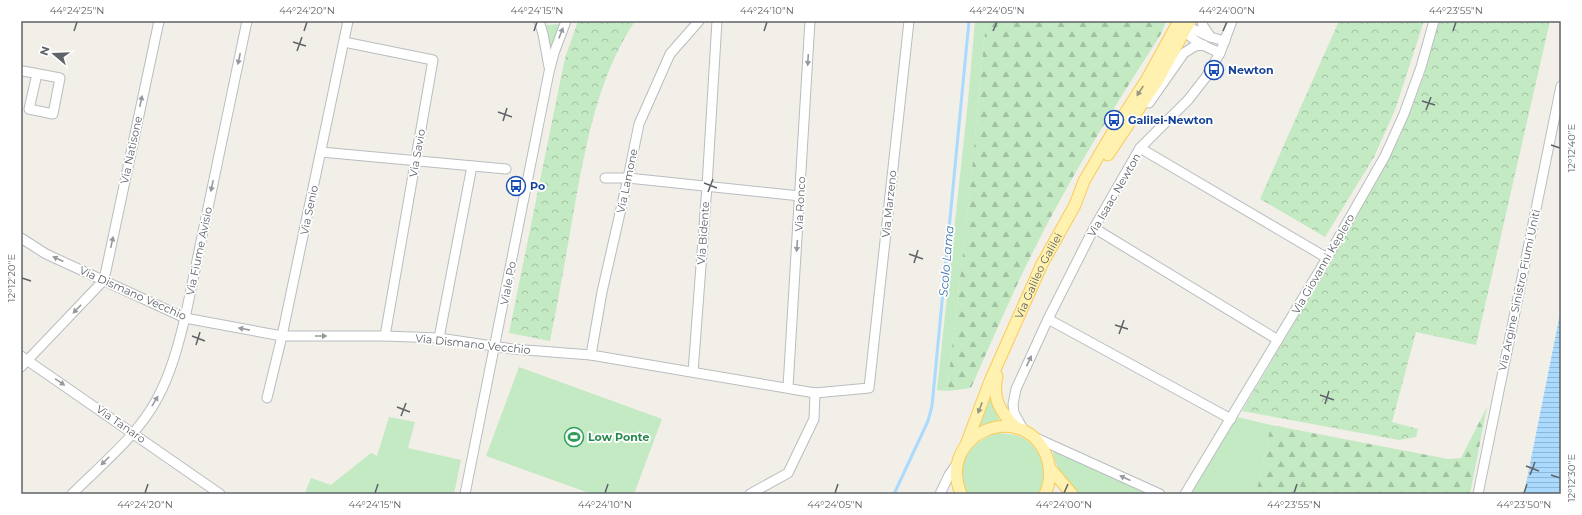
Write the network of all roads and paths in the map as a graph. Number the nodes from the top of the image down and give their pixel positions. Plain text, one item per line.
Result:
1 (159, 21) edge
2 (247, 21) edge
3 (348, 21) edge
4 (539, 21) edge
5 (566, 21) edge
6 (699, 21) edge
7 (717, 21) edge
8 (810, 21) edge
9 (909, 21) edge
10 (1180, 21) edge
11 (1202, 21) edge
12 (1232, 21) edge
13 (1434, 21) edge
14 (1187, 24) edge
15 (1210, 37) junction
16 (1225, 41) junction
17 (344, 42) junction
18 (1204, 45) junction
19 (1220, 53) junction
20 (22, 71) edge
21 (550, 72) junction
22 (1151, 72) junction
23 (37, 74) junction
24 (1561, 86) edge
25 (1120, 135) junction
26 (1140, 148) junction
27 (321, 152) junction
28 (416, 161) junction
29 (472, 166) junction
30 (506, 169) dead end
31 (605, 178) dead end
32 (628, 178) junction
33 (707, 186) junction
34 (1080, 194) junction
35 (800, 196) junction
36 (1094, 228) junction
37 (21, 238) edge
38 (1327, 258) junction
39 (104, 280) junction
40 (185, 318) junction
41 (1048, 319) junction
42 (282, 336) junction
43 (385, 336) junction
44 (439, 338) junction
45 (1278, 340) junction
46 (495, 347) junction
47 (592, 355) junction
48 (1001, 359) junction
49 (23, 361) edge
50 (693, 372) junction
51 (788, 387) junction
52 (869, 388) joint
53 (815, 393) junction
54 (267, 398) dead end
55 (1231, 420) junction
56 (1025, 432) junction
57 (133, 433) junction
58 (967, 442) junction
59 (956, 465) junction
60 (1049, 467) junction
61 (72, 494) edge
62 (220, 494) edge
63 (465, 494) edge
64 (750, 494) edge
65 (940, 494) edge
66 (961, 494) edge
67 (1045, 494) edge
68 (1072, 494) edge
69 (1160, 494) edge
70 (1185, 494) edge
71 (1478, 494) edge

39 -> 1 street, Via Natisone
2 -> 40 street, Via Fiume Avisio
3 - 17 street, Via Senio
4 - 21 street, Viale Po
21 -> 5 street, Viale Po
6 - 32 street, Via Lamone
7 - 33 street, Via Bidente
8 -> 35 street, Via Ronco
9 - 52 street, Via Marzeno
10 - 22 main road, Via Galileo Galilei
11 - 15 street
12 - 16 street, Via Isaac Newton
13 - 38 street, Via Giovanni Keplero
14 - 15 street
14 - 18 street
14 - 22 street
14 - 25 main road, Via Galileo Galilei
15 - 16 street
16 - 19 street, Via Isaac Newton
17 - 27 street, Via Senio
17 - 28 street, Via Savio
18 - 19 street
18 - 25 street
19 - 26 street, Via Isaac Newton
20 - 23 street
21 - 46 street, Viale Po
22 -> 34 main road, Via Galileo Galilei
23 - 23 street
24 - 71 street, Via Argine Sinistro Fiumi Uniti
25 - 34 main road, Via Galileo Galilei
26 - 36 street, Via Isaac Newton
26 - 38 street
27 - 28 street
27 - 42 street, Via Senio
28 - 29 street
28 - 43 street, Via Savio
29 - 30 street
29 - 44 street
31 - 32 street
32 - 33 street
32 - 47 street, Via Lamone
33 - 35 street
33 - 50 street, Via Bidente
34 - 48 main road, Via Galileo Galilei
35 -> 51 street, Via Ronco
36 - 41 street, Via Isaac Newton
36 - 45 street
39 -> 37 street, Via Dismano Vecchio
38 - 45 street, Via Giovanni Keplero
39 - 40 street, Via Dismano Vecchio
39 -> 49 street
42 -> 40 street, Via Dismano Vecchio
57 -> 40 street, Via Fiume Avisio
41 - 55 street
56 -> 41 street, Via Isaac Newton
42 -> 43 street, Via Dismano Vecchio
42 - 54 street, Via Senio
43 - 44 street, Via Dismano Vecchio
44 - 46 street, Via Dismano Vecchio
45 - 55 street, Via Giovanni Keplero
46 - 47 street, Via Dismano Vecchio
46 - 63 street, Viale Po
47 - 50 street, Via Dismano Vecchio
48 - 56 main road, Via Galileo Galilei
48 -> 58 main road, Via Galileo Galilei
49 -> 57 street, Via Tanaro
50 - 51 street, Via Dismano Vecchio
51 - 53 street, Via Dismano Vecchio
52 - 53 street, Via Dismano Vecchio
53 - 64 street
55 - 70 street, Via Giovanni Keplero
56 - 58 main road
56 - 60 main road, Via Galileo Galilei
69 -> 56 street
57 -> 61 street, Via Fiume Avisio
57 - 62 street, Via Tanaro
58 - 59 main road, Via Galileo Galilei
59 - 65 street
59 - 66 main road
60 - 67 main road
60 - 68 main road

